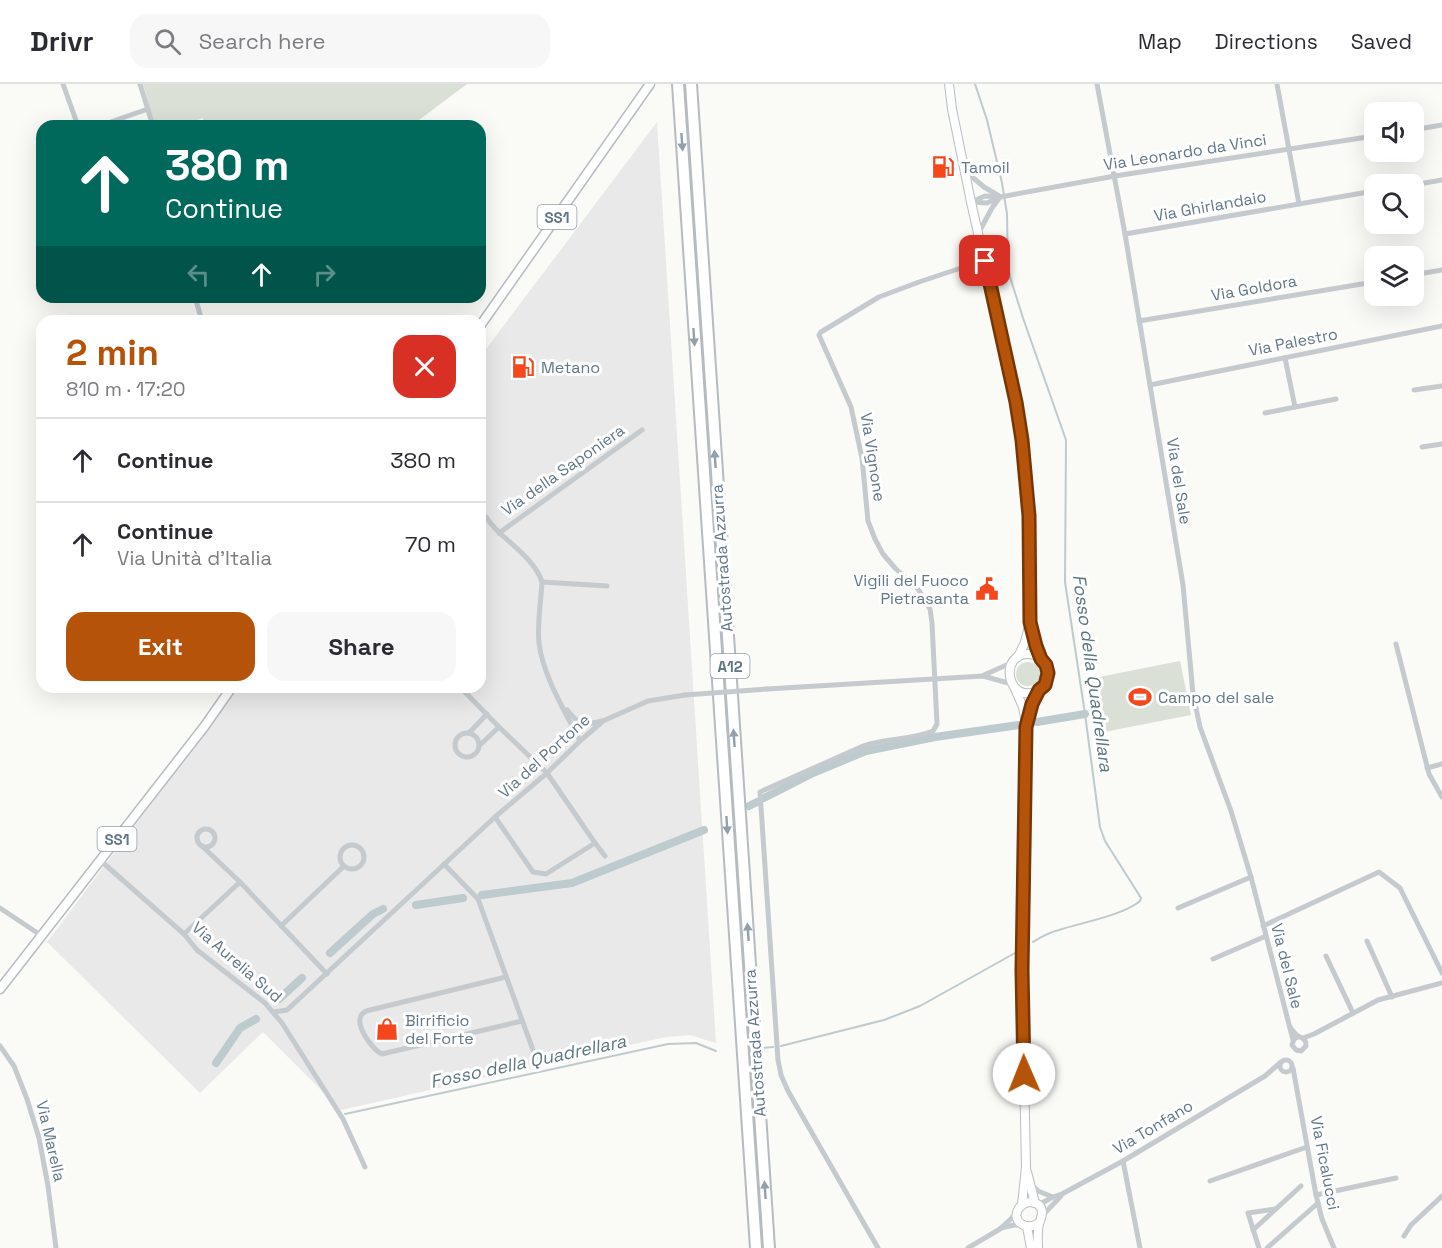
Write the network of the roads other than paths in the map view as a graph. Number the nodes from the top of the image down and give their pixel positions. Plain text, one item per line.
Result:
1 (63, 84) edge
2 (141, 84) edge
3 (650, 84) edge
4 (678, 84) edge
5 (691, 84) edge
6 (949, 84) edge
7 (1097, 84) edge
8 (1277, 84) edge
9 (148, 109) junction
10 (76, 120) edge
11 (116, 120) edge
12 (151, 120) edge
13 (1442, 125) edge
14 (1424, 128) edge
15 (1364, 138) edge
16 (1289, 150) junction
17 (964, 170) junction
18 (1115, 176) junction
19 (1442, 180) edge
20 (1424, 182) edge
21 (1364, 193) edge
22 (1000, 197) junction
23 (970, 202) junction
24 (1299, 204) junction
25 (978, 234) junction
26 (1125, 234) junction
27 (985, 261) junction
28 (1442, 270) edge
29 (1424, 273) edge
30 (1364, 284) edge
31 (486, 317) edge
32 (1139, 321) junction
33 (1442, 326) edge
34 (1285, 358) junction
35 (1150, 385) junction
36 (1442, 386) edge
37 (1414, 390) dead end
38 (1336, 399) dead end
39 (1295, 407) junction
40 (1265, 412) dead end
41 (642, 430) dead end
42 (1442, 444) edge
43 (1422, 447) dead end
44 (486, 518) edge
45 (499, 532) junction
46 (542, 582) junction
47 (607, 586) dead end
48 (1030, 622) junction
49 (1396, 644) dead end
50 (1041, 659) junction
51 (1015, 660) junction
52 (983, 676) junction
53 (934, 679) junction
54 (1013, 686) junction
55 (1039, 690) junction
56 (228, 693) edge
57 (466, 693) edge
58 (562, 705) junction
59 (487, 714) junction
60 (603, 721) junction
61 (500, 727) junction
62 (1026, 727) junction
63 (469, 733) junction
64 (580, 741) junction
65 (479, 746) junction
66 (1442, 764) edge
67 (1427, 768) junction
68 (547, 773) junction
69 (1442, 797) edge
70 (495, 817) junction
71 (595, 843) junction
72 (202, 846) dead end
73 (605, 856) dead end
74 (101, 861) junction
75 (444, 864) junction
76 (344, 866) junction
77 (1251, 878) junction
78 (240, 882) junction
79 (0, 908) edge
80 (1178, 908) dead end
81 (281, 926) junction
82 (1263, 926) junction
83 (184, 934) junction
84 (42, 936) junction
85 (1266, 936) junction
86 (1367, 941) dead end
87 (1326, 956) dead end
88 (1213, 959) dead end
89 (1442, 973) edge
90 (327, 974) junction
91 (506, 977) junction
92 (1442, 983) edge
93 (0, 990) edge
94 (1392, 997) junction
95 (274, 1012) junction
96 (1353, 1013) junction
97 (522, 1021) junction
98 (1314, 1034) junction
99 (1297, 1040) junction
100 (1306, 1044) junction
101 (0, 1046) edge
102 (1301, 1051) junction
103 (537, 1061) dead end
104 (1283, 1061) junction
105 (1292, 1066) junction
106 (1284, 1071) junction
107 (1265, 1076) junction
108 (1296, 1081) junction
109 (1307, 1147) junction
110 (1123, 1161) junction
111 (365, 1167) dead end
112 (1026, 1167) junction
113 (1396, 1178) dead end
114 (1030, 1181) junction
115 (1210, 1181) dead end
116 (1301, 1186) dead end
117 (1062, 1194) junction
118 (1316, 1195) junction
119 (1442, 1196) edge
120 (1053, 1197) junction
121 (1318, 1203) junction
122 (1036, 1204) junction
123 (1020, 1209) junction
124 (1276, 1209) junction
125 (1041, 1219) junction
126 (1024, 1226) junction
127 (1000, 1228) junction
128 (1253, 1230) junction
129 (1404, 1236) dead end
130 (56, 1248) edge
131 (756, 1248) edge
132 (769, 1248) edge
133 (878, 1248) edge
134 (968, 1248) edge
135 (1031, 1248) edge
136 (1038, 1248) edge
137 (1140, 1248) edge
138 (1259, 1248) edge
139 (1267, 1248) edge
140 (1334, 1248) edge

1 - 10 street
2 - 9 street
3 - 31 main road, SS1
4 -> 131 highway, Autostrada Azzurra / A12
132 -> 5 highway, Autostrada Azzurra / A12
6 - 17 main road
7 - 18 street, Via del Sale
8 - 16 street
9 - 11 street
9 - 12 street
13 - 14 street
15 - 16 street, Via Leonardo da Vinci
16 - 18 street, Via Leonardo da Vinci
16 - 24 street
17 - 22 street
17 - 23 main road
18 - 22 street, Via Leonardo da Vinci
18 - 26 street, Via del Sale
19 - 20 street
21 - 24 street, Via Ghirlandaio
22 - 23 street, Via Leonardo da Vinci
22 - 25 street
23 - 25 main road
24 - 26 street, Via Ghirlandaio
25 - 27 main road
26 - 32 street, Via del Sale
27 - 48 main road
27 - 53 street, Via Vignone
28 - 29 street
30 - 32 street, Via Goldora
32 - 35 street, Via del Sale
33 - 34 street, Via Palestro
34 - 35 street, Via Palestro
34 - 39 street
35 - 77 street, Via del Sale
36 - 37 street
38 - 39 street
39 - 40 street
41 - 45 street, Via della Saponiera
42 - 43 street
44 - 45 street, Via della Saponiera
45 - 46 street, Via della Saponiera
46 - 47 street
46 - 58 street
48 - 50 main road
48 - 51 main road
49 - 67 street
50 - 51 main road
50 - 55 main road
51 - 52 street
51 - 54 main road
52 - 53 street, Via del Portone
52 - 54 street, Via del Portone
53 - 60 street, Via del Portone, bridge
53 - 133 street
54 - 55 main road
54 - 62 main road
55 - 62 main road
56 - 74 main road, SS1
57 - 59 street
58 - 60 street
58 - 64 street
59 - 61 street
59 - 63 street
60 - 64 street, Via del Portone
61 - 65 street
61 - 68 street
62 - 112 main road
63 - 65 street
63 - 65 street
64 - 68 street, Via del Portone
66 - 67 street
67 - 69 street
68 - 70 street, Via del Portone
68 - 71 street
70 - 71 street
70 - 75 street, Via del Portone
71 - 73 street
72 - 78 street
74 - 83 street, Via Aurelia Sud
74 - 84 main road, SS1
75 - 90 street, Via del Portone
75 - 91 street
76 - 76 street
76 - 81 street
77 - 80 street
77 - 82 street, Via del Sale
78 - 81 street
78 - 83 street
79 - 84 street
81 - 90 street
82 - 85 street, Via del Sale
82 - 89 street
83 - 95 street, Via Aurelia Sud
84 - 93 main road, SS1
85 - 88 street
85 - 99 street, Via del Sale
86 - 94 street
87 - 96 street
90 - 95 street, Via del Portone
91 - 97 street
91 - 97 street
92 - 94 street
94 - 96 street
95 - 111 street, Via Aurelia Sud
96 - 98 street
97 - 103 street
98 - 99 street
98 - 100 street
99 - 100 street
99 - 102 street
99 - 104 street
100 - 102 street
101 - 130 street, Via Marella
102 - 105 street
104 - 105 street
104 - 106 street
104 - 107 street
105 - 106 street
105 - 108 street, Via Ficalucci
106 - 107 street
106 - 108 street
107 - 110 street, Via Tonfano
108 - 109 street, Via Ficalucci
109 - 115 street
109 - 118 street, Via Ficalucci
110 - 117 street, Via Tonfano
110 - 137 street
112 - 114 main road
112 - 123 main road
113 - 118 street
114 - 120 street
114 - 122 main road
116 - 124 street
117 - 120 street, Via Tonfano
117 - 125 street
118 - 121 street, Via Ficalucci
119 - 129 street
120 - 122 street, Via Tonfano
121 - 139 street
121 - 140 street, Via Ficalucci
122 - 123 main road
122 - 125 main road
123 - 126 main road
123 - 127 street
124 - 128 street
124 - 128 street
125 - 126 main road
125 - 136 main road
126 - 127 street
126 - 135 main road
127 - 134 street
128 - 138 street

